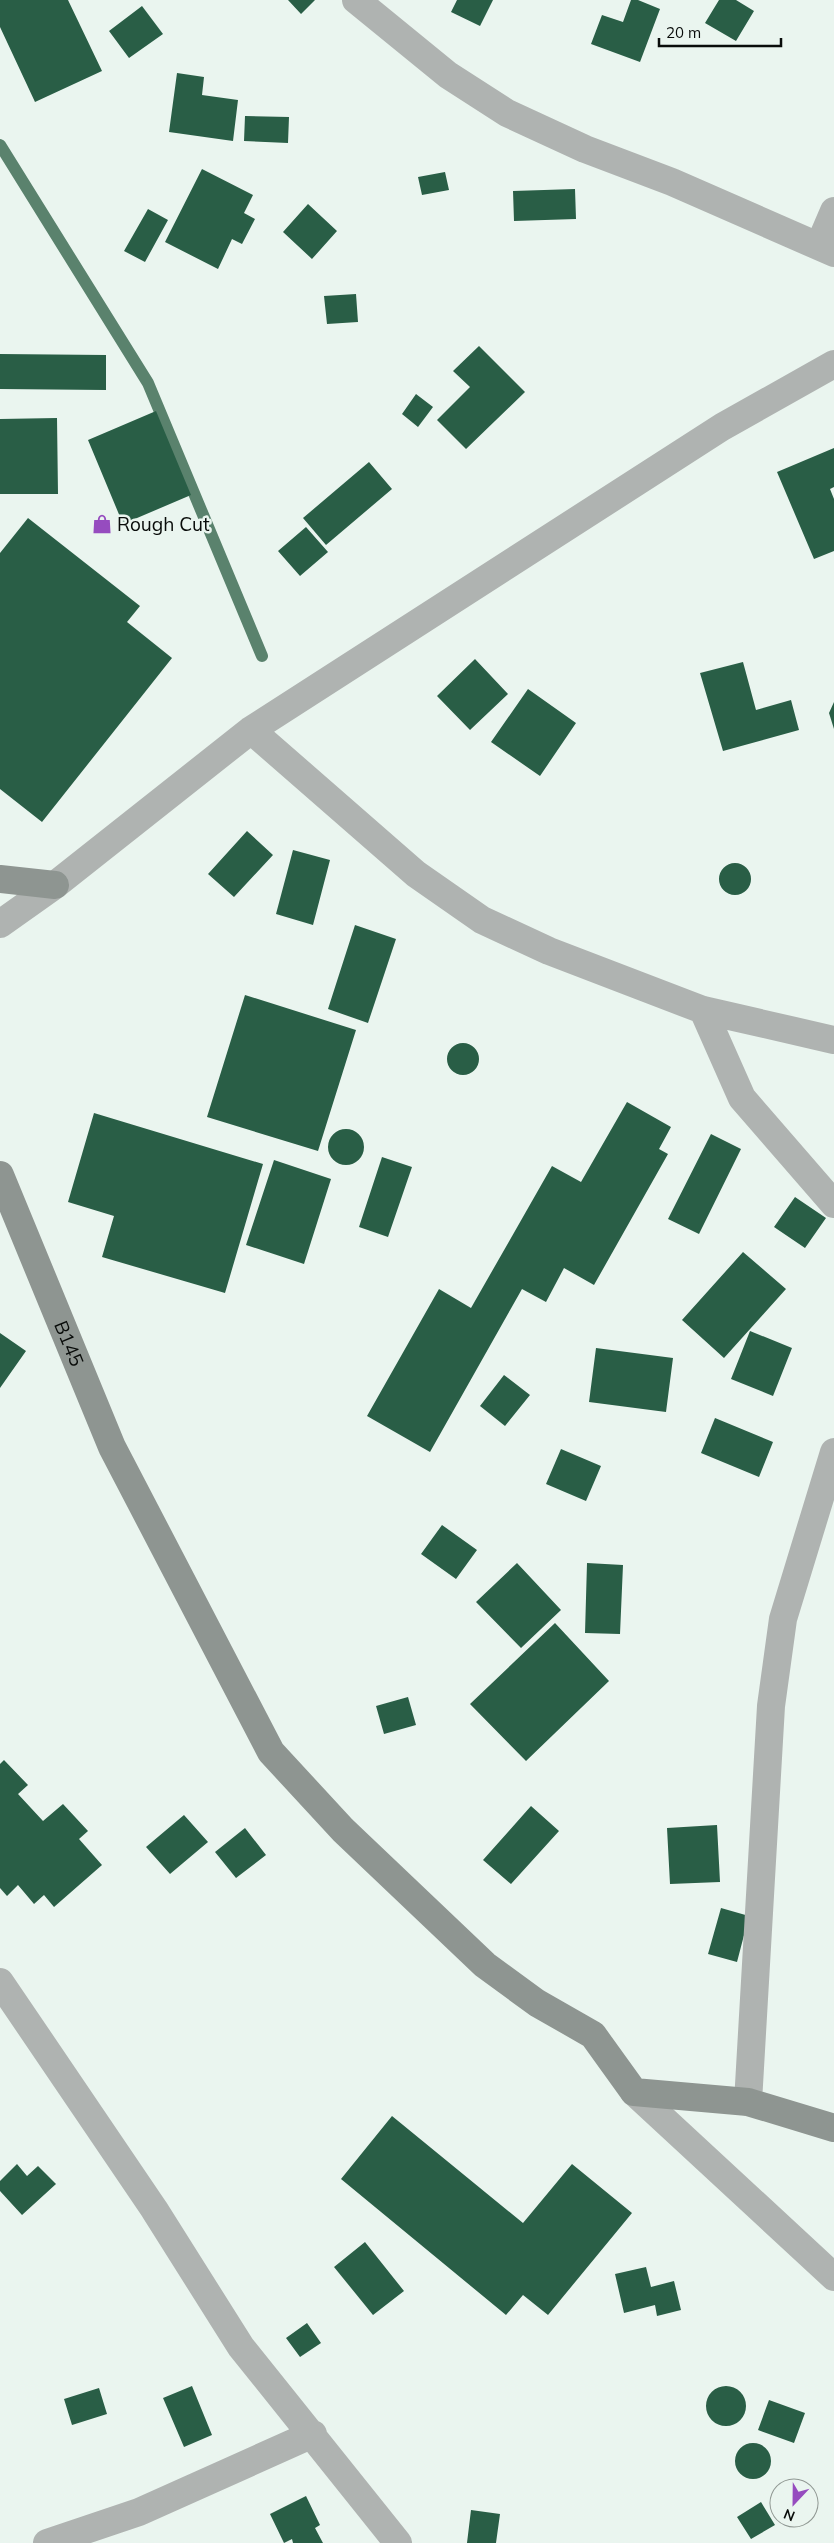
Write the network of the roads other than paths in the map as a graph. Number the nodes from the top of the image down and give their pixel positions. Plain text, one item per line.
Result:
1 (356, 0) edge
2 (834, 211) edge
3 (826, 249) edge
4 (834, 364) edge
5 (251, 730) junction
6 (0, 879) edge
7 (55, 885) junction
8 (0, 924) edge
9 (703, 1010) junction
10 (834, 1040) edge
11 (0, 1175) edge
12 (834, 1204) edge
13 (834, 1452) edge
14 (0, 1982) edge
15 (634, 2092) junction
16 (748, 2102) junction
17 (834, 2128) edge
18 (834, 2277) edge
19 (313, 2434) junction
20 (47, 2543) edge
21 (398, 2543) edge

1 - 3 street
2 - 3 street
4 - 5 street
5 - 7 street
5 - 9 street
6 - 7 main road
7 - 8 street
9 - 10 street
9 - 12 street
11 - 15 main road, B145 / B145
13 - 16 street
14 - 19 street
15 - 16 main road
15 - 18 street
16 - 17 main road
19 - 20 street
19 - 21 street

